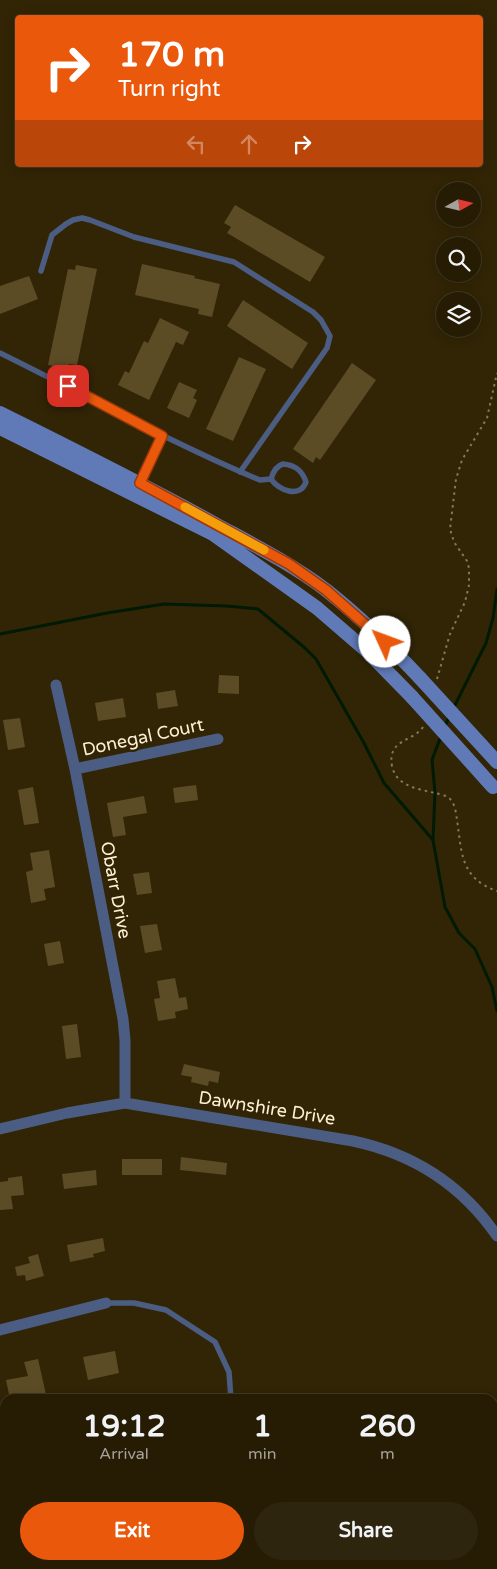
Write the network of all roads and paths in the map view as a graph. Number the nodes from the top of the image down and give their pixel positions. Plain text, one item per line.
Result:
1 (41, 272) dead end
2 (0, 353) edge
3 (497, 373) edge
4 (0, 414) edge
5 (0, 428) edge
6 (162, 436) junction
7 (240, 472) junction
8 (271, 479) junction
9 (138, 489) junction
10 (435, 684) dead end
11 (56, 685) dead end
12 (422, 727) dead end
13 (218, 739) dead end
14 (497, 762) edge
15 (74, 769) junction
16 (495, 789) edge
17 (497, 891) edge
18 (125, 1103) junction
19 (0, 1129) edge
20 (497, 1236) edge
21 (106, 1303) joint
22 (0, 1330) edge
23 (231, 1394) edge

1 - 7 lane
2 - 6 lane
3 - 10 path
4 - 9 main road
5 - 9 main road
6 - 7 lane
6 - 9 lane
7 - 8 lane
8 - 8 lane
9 - 14 main road, bridge
9 - 16 main road, bridge
11 - 15 street, Obarr Drive
12 - 17 path
13 - 15 street, Donegal Court
15 - 18 street, Obarr Drive
18 - 19 street, Dawnshire Drive
18 - 20 street, Dawnshire Drive
21 - 22 street
21 - 23 lane

